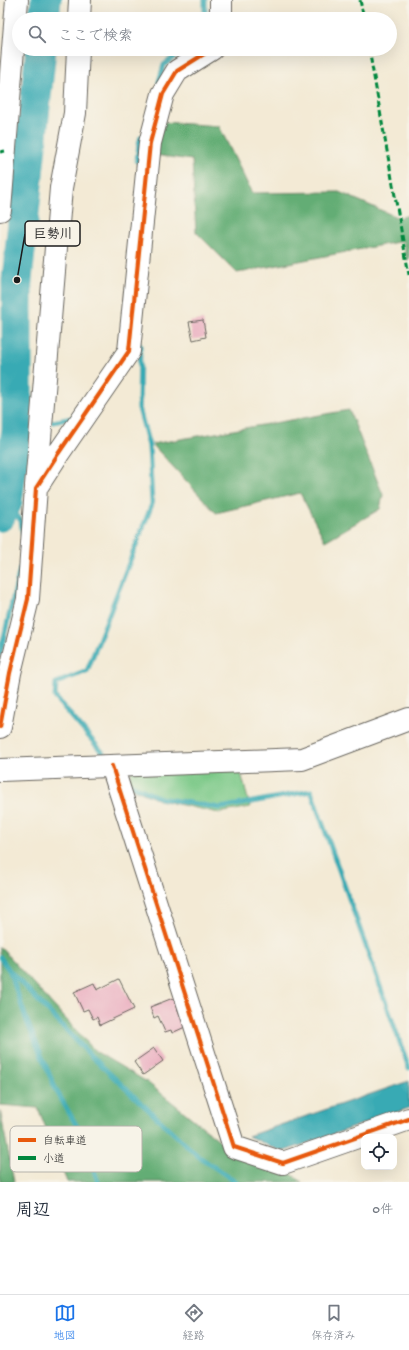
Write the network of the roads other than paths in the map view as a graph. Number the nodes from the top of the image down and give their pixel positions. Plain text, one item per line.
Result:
1 (17, 0) edge
2 (80, 0) edge
3 (221, 0) edge
4 (16, 12) edge
5 (79, 12) edge
6 (221, 12) edge
7 (12, 56) edge
8 (78, 56) edge
9 (201, 56) edge
10 (0, 210) edge
11 (36, 488) junction
12 (5, 670) edge
13 (409, 719) edge
14 (0, 727) edge
15 (112, 766) junction
16 (0, 770) edge
17 (409, 1119) edge

1 - 4 street
2 - 5 street
3 - 6 street
7 - 10 street
8 - 11 street
9 - 11 street
11 - 12 street
12 - 14 street
13 - 15 street
15 - 16 street
15 - 17 street

